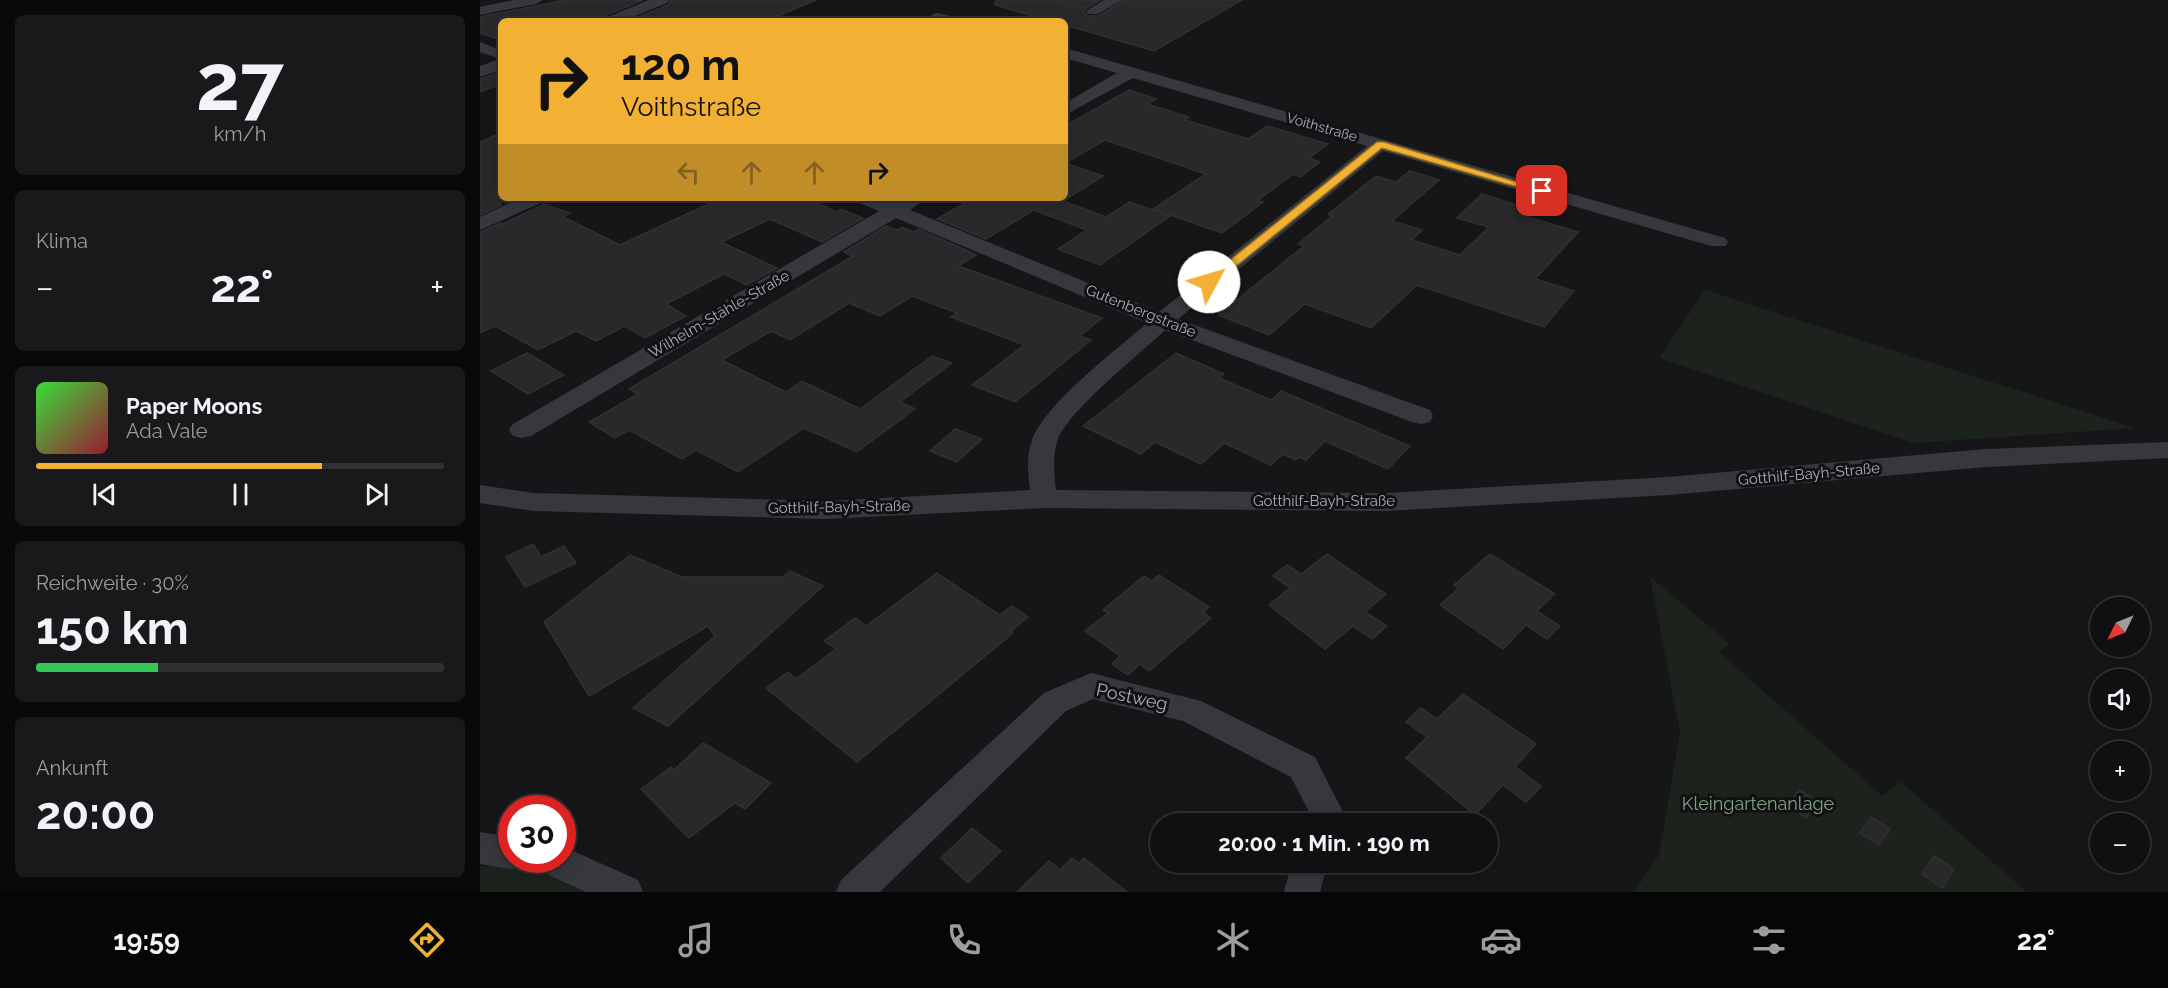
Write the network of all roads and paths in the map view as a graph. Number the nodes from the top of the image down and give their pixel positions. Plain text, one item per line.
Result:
1 (536, 0) edge
2 (662, 0) edge
3 (1115, 0) edge
4 (480, 11) edge
5 (1093, 11) dead end
6 (617, 18) edge
7 (480, 47) edge
8 (498, 54) edge
9 (1068, 54) edge
10 (498, 65) edge
11 (480, 72) edge
12 (1131, 72) junction
13 (1068, 108) edge
14 (1380, 144) junction
15 (530, 201) edge
16 (872, 201) edge
17 (911, 201) edge
18 (896, 210) junction
19 (480, 224) edge
20 (1718, 242) dead end
21 (1162, 321) junction
22 (1421, 416) dead end
23 (522, 430) dead end
24 (2168, 450) edge
25 (480, 494) edge
26 (1044, 499) junction
27 (1324, 813) edge
28 (480, 848) edge
29 (498, 851) edge
30 (576, 870) edge
31 (1307, 873) edge
32 (625, 892) edge
33 (854, 892) edge
34 (1302, 892) edge

1 - 4 street
2 - 6 street
3 - 5 street
7 - 8 street
9 - 12 street, Voithstraße
10 - 11 street
12 - 13 street
12 - 14 street, Voithstraße
14 - 20 street, Voithstraße
14 - 21 street
15 - 19 street
16 - 18 street, Gutenbergstraße
17 - 18 street, Wilhelm-Stähle-Straße
18 - 21 street, Gutenbergstraße
18 - 23 street, Wilhelm-Stähle-Straße
21 - 22 street, Gutenbergstraße
21 - 26 street
24 - 26 street, Gotthilf-Bayh-Straße
25 - 26 street, Gotthilf-Bayh-Straße
27 - 33 street, Postweg
28 - 29 street
30 - 32 street
31 - 34 street

